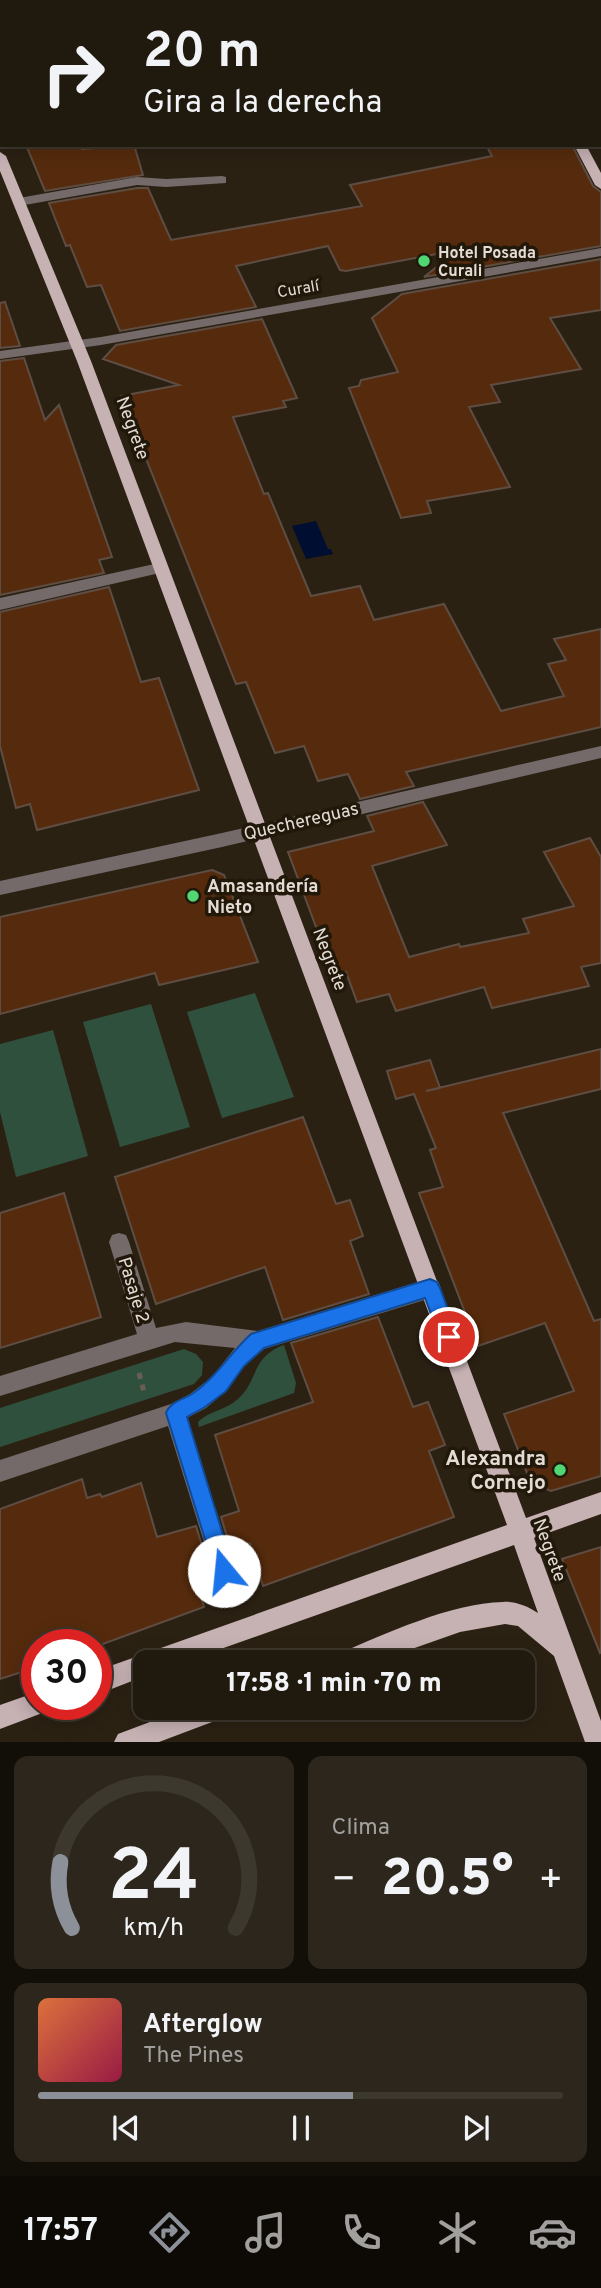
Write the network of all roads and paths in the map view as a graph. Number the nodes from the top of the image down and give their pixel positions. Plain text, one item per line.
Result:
1 (581, 147) edge
2 (0, 156) edge
3 (222, 180) dead end
4 (601, 184) edge
5 (19, 202) junction
6 (601, 252) edge
7 (76, 344) junction
8 (0, 355) edge
9 (159, 568) junction
10 (0, 604) edge
11 (601, 752) edge
12 (257, 830) junction
13 (1, 886) edge
14 (119, 1242) dead end
15 (430, 1288) junction
16 (140, 1341) junction
17 (258, 1341) junction
18 (0, 1386) edge
19 (176, 1413) junction
20 (152, 1421) junction
21 (0, 1471) edge
22 (601, 1503) edge
23 (518, 1531) junction
24 (232, 1597) dead end
25 (186, 1650) edge
26 (380, 1650) edge
27 (564, 1655) junction
28 (133, 1669) edge
29 (112, 1677) edge
30 (21, 1710) edge
31 (0, 1717) edge
32 (186, 1720) edge
33 (125, 1742) edge
34 (597, 1742) edge

1 - 4 main road
2 - 5 main road, Negrete
3 - 5 street
5 - 7 main road, Negrete
6 - 7 street, Curalí
7 - 8 street, Curalí
7 - 9 main road, Negrete
9 - 10 street
9 - 12 main road, Negrete
11 - 12 street, Quechereguas
12 - 13 street, Quechereguas
12 - 15 main road, Negrete
14 - 16 street, Pasaje 2
15 - 17 street
15 - 23 main road, Negrete
16 - 17 street
16 - 18 street
16 - 20 path
17 - 19 street
19 - 20 street
19 - 24 street
20 - 21 street
22 - 23 main road
23 - 25 main road
23 - 27 main road, Negrete
26 - 27 main road
27 - 34 main road, Negrete
28 - 29 main road
30 - 31 main road
32 - 33 main road

